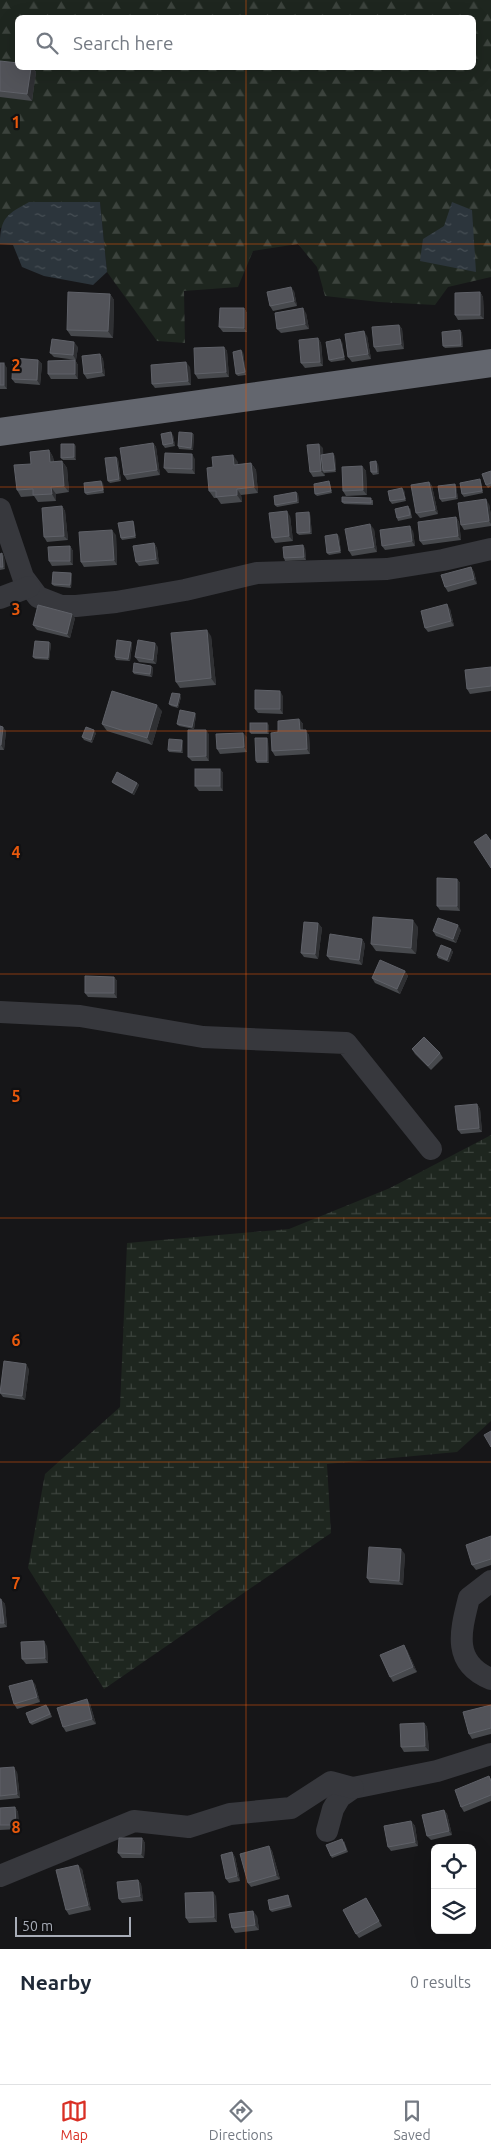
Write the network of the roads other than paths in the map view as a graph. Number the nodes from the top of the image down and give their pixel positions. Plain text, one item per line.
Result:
1 (491, 363) edge
2 (0, 432) edge
3 (0, 509) edge
4 (491, 549) edge
5 (30, 587) junction
6 (0, 598) edge
7 (0, 1012) edge
8 (431, 1149) dead end
9 (491, 1581) edge
10 (491, 1679) edge
11 (491, 1754) edge
12 (353, 1788) junction
13 (327, 1831) dead end
14 (0, 1876) edge

1 - 2 highway
3 - 5 street
4 - 5 street
5 - 6 street
7 - 8 street
9 - 10 street
11 - 12 street
12 - 13 street
12 - 14 street

